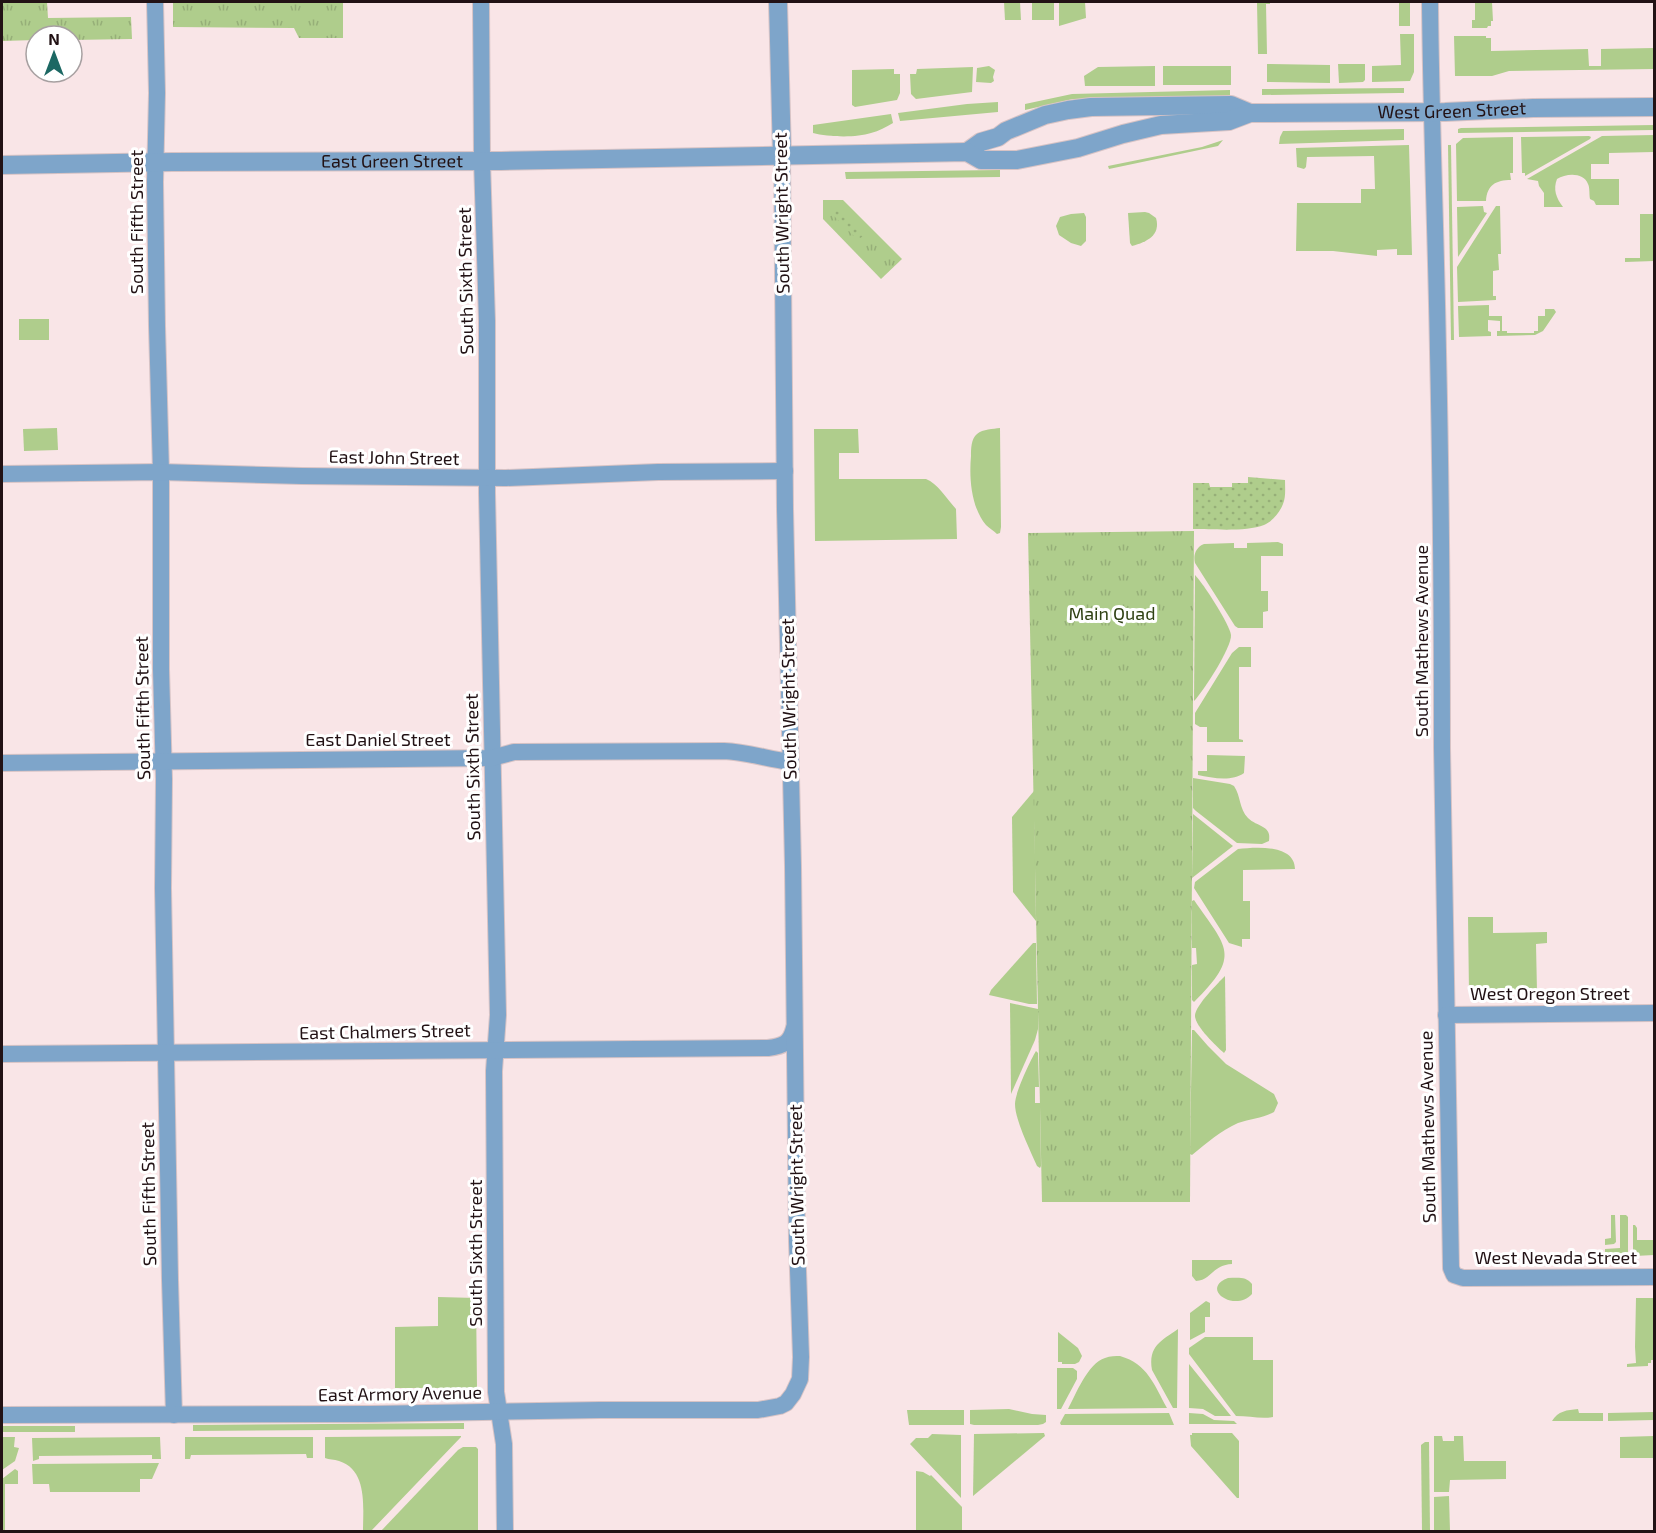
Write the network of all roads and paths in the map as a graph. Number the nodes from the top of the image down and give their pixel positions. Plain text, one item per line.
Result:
1 (154, 2) edge
2 (482, 2) edge
3 (778, 2) edge
4 (1430, 2) edge
5 (1654, 107) edge
6 (1431, 112) junction
7 (1250, 113) junction
8 (967, 152) junction
9 (782, 156) junction
10 (482, 161) junction
11 (156, 162) junction
12 (2, 165) edge
13 (785, 471) junction
14 (161, 472) junction
15 (2, 474) edge
16 (487, 478) junction
17 (492, 758) junction
18 (163, 762) junction
19 (790, 762) junction
20 (2, 763) edge
21 (1654, 1013) edge
22 (1446, 1015) junction
23 (794, 1026) junction
24 (768, 1048) junction
25 (496, 1050) junction
26 (166, 1052) junction
27 (2, 1054) edge
28 (795, 1064) junction
29 (1457, 1277) joint
30 (1654, 1277) edge
31 (793, 1394) joint
32 (498, 1412) junction
33 (2, 1415) edge
34 (174, 1415) junction
35 (505, 1532) edge

1 - 11 street, South Fifth Street
2 - 10 street, South Sixth Street
3 - 9 street, South Wright Street
4 - 6 street, South Mathews Avenue
5 - 6 street, West Green Street
6 - 7 street, West Green Street
6 - 22 street, South Mathews Avenue
7 - 8 street, West Green Street
7 - 8 street, West Green Street
8 - 9 street, West Green Street
9 - 10 street, East Green Street
9 - 13 street, South Wright Street
10 - 11 street, East Green Street
10 - 16 street, South Sixth Street
11 - 12 street, East Green Street
11 - 14 street, South Fifth Street
13 - 16 street, East John Street
13 - 19 street, South Wright Street
14 - 15 street, East John Street
14 - 16 street, East John Street
14 - 18 street, South Fifth Street
16 - 17 street, South Sixth Street
17 - 18 street, East Daniel Street
17 - 19 street, East Daniel Street
17 - 25 street, South Sixth Street
18 - 20 street, East Daniel Street
18 - 26 street, South Fifth Street
19 - 23 street, South Wright Street
21 - 22 street, West Oregon Street
22 - 29 street, South Mathews Avenue
23 - 24 street
23 - 28 street, South Wright Street
24 - 25 street, East Chalmers Street
24 - 28 street
25 - 26 street, East Chalmers Street
25 - 32 street, South Sixth Street
26 - 27 street, East Chalmers Street
26 - 34 street, South Fifth Street
28 - 31 street, South Wright Street
29 - 30 street, West Nevada Street
31 - 32 street, East Armory Avenue
32 - 34 street, East Armory Avenue
32 - 35 street, South Sixth Street
33 - 34 street, East Armory Avenue

